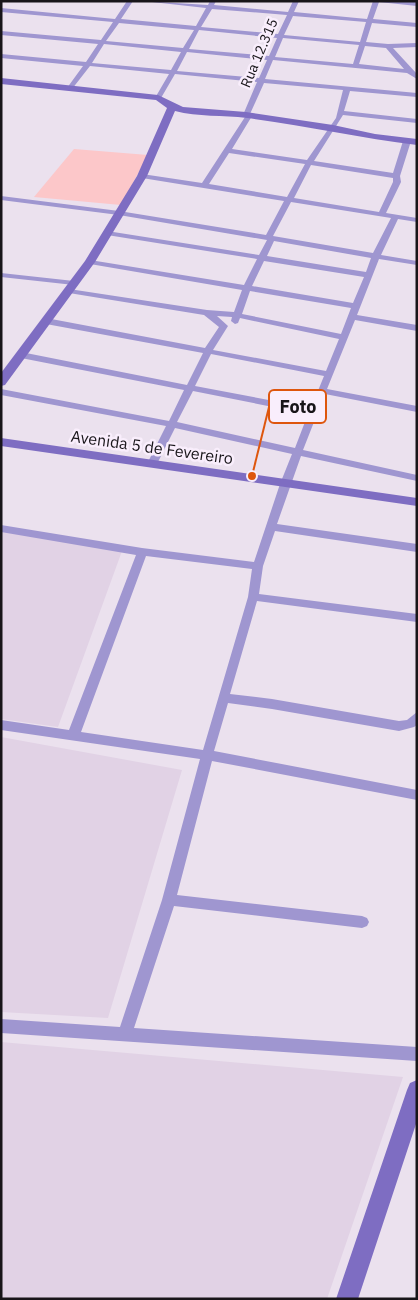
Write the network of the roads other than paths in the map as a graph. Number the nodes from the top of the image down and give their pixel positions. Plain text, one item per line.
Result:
1 (130, 1) edge
2 (146, 1) edge
3 (296, 1) edge
4 (376, 1) edge
5 (380, 1) edge
6 (211, 4) edge
7 (417, 4) edge
8 (1, 10) edge
9 (290, 14) junction
10 (117, 21) junction
11 (369, 21) junction
12 (417, 25) edge
13 (198, 29) junction
14 (1, 33) edge
15 (280, 35) junction
16 (102, 42) junction
17 (362, 42) junction
18 (417, 45) edge
19 (388, 46) junction
20 (185, 50) junction
21 (1, 56) edge
22 (270, 58) junction
23 (88, 64) junction
24 (356, 65) junction
25 (409, 71) junction
26 (174, 72) junction
27 (417, 78) edge
28 (262, 80) junction
29 (1, 81) edge
30 (70, 88) junction
31 (347, 89) junction
32 (417, 95) edge
33 (158, 98) junction
34 (172, 107) junction
35 (341, 113) junction
36 (247, 116) junction
37 (417, 121) edge
38 (333, 128) junction
39 (412, 142) edge
40 (226, 150) junction
41 (309, 163) junction
42 (142, 176) junction
43 (396, 176) junction
44 (205, 185) junction
45 (1, 198) edge
46 (290, 199) junction
47 (119, 213) junction
48 (382, 214) junction
49 (395, 216) junction
50 (417, 220) edge
51 (107, 233) junction
52 (270, 238) junction
53 (376, 256) junction
54 (261, 258) junction
55 (90, 262) junction
56 (417, 263) edge
57 (1, 275) edge
58 (369, 275) junction
59 (72, 287) junction
60 (248, 287) junction
61 (355, 312) junction
62 (207, 313) junction
63 (236, 315) junction
64 (46, 321) junction
65 (224, 326) junction
66 (417, 328) edge
67 (344, 337) junction
68 (208, 351) junction
69 (21, 355) junction
70 (329, 374) junction
71 (1, 382) edge
72 (192, 386) junction
73 (322, 391) junction
74 (1, 392) edge
75 (417, 409) edge
76 (314, 412) junction
77 (171, 424) junction
78 (1, 442) edge
79 (299, 451) junction
80 (152, 464) junction
81 (417, 478) edge
82 (285, 484) junction
83 (417, 502) edge
84 (271, 527) junction
85 (1, 528) edge
86 (417, 548) edge
87 (142, 552) junction
88 (258, 566) junction
89 (253, 598) junction
90 (417, 618) edge
91 (224, 698) junction
92 (417, 716) edge
93 (1, 725) edge
94 (73, 736) junction
95 (207, 755) junction
96 (417, 795) edge
97 (169, 900) junction
98 (362, 922) dead end
99 (1, 1026) edge
100 (125, 1033) junction
101 (417, 1054) edge
102 (417, 1090) edge
103 (347, 1299) edge

1 - 10 street
2 - 6 street
3 - 9 street, Rua 12.315
4 - 11 street
5 - 7 street
6 - 9 street
6 - 13 street
8 - 10 street
9 - 11 street
9 - 15 street, Rua 12.315
10 - 13 street
10 - 16 street
11 - 12 street
11 - 17 street
13 - 15 street
13 - 20 street
14 - 16 street
15 - 17 street
15 - 22 street, Rua 12.315
16 - 20 street
16 - 23 street
17 - 19 street
17 - 24 street
18 - 19 street
19 - 25 street
20 - 22 street
20 - 26 street
21 - 23 street
22 - 24 street
22 - 28 street, Rua 12.315
23 - 26 street
23 - 30 street
24 - 25 street
25 - 27 street
26 - 28 street
26 - 33 street
28 - 31 street
28 - 36 street, Rua 12.315
29 - 30 street
30 - 33 street
31 - 32 street
31 - 35 street
33 - 34 street
34 - 36 street
34 - 42 street
35 - 37 street
35 - 38 street
36 - 38 street
36 - 40 street, Rua 12.315
38 - 39 street
38 - 41 street
39 - 43 street
40 - 41 street
40 - 44 street, Rua 12.315
41 - 43 street
41 - 46 street
42 - 44 street
42 - 47 street
43 - 48 street
44 - 46 street
45 - 47 street
46 - 48 street
46 - 52 street
47 - 51 street
47 - 52 street
48 - 49 street
49 - 50 street
49 - 53 street
51 - 54 street
51 - 55 street
52 - 53 street
52 - 54 street
53 - 56 street
53 - 58 street
54 - 58 street
54 - 60 street
55 - 59 street
55 - 60 street
57 - 59 street
58 - 61 street
59 - 62 street
59 - 64 street
60 - 61 street
60 - 63 street
61 - 66 street
61 - 67 street
62 - 63 street
62 - 65 street
63 - 65 street
63 - 67 street
64 - 68 street
64 - 69 street
65 - 68 street
67 - 70 street
68 - 70 street
68 - 72 street
69 - 71 street
69 - 72 street
70 - 73 street
72 - 76 street
72 - 77 street
73 - 75 street
73 - 76 street
74 - 77 street
76 - 79 street
77 - 79 street
77 - 80 street
78 - 80 street, Avenida 5 de Fevereiro
79 - 81 street
79 - 82 street
80 - 82 street, Avenida 5 de Fevereiro
82 - 83 street, Avenida 5 de Fevereiro
82 - 84 street
84 - 86 street
84 - 88 street
85 - 87 street
87 - 88 street
87 - 94 street
88 - 89 street
89 - 90 street
89 - 91 street
91 - 92 street
91 - 95 street
93 - 94 street
94 - 95 street
95 - 96 street
95 - 97 street
97 - 98 street
97 - 100 street
99 - 100 street
100 - 101 street
102 - 103 street

